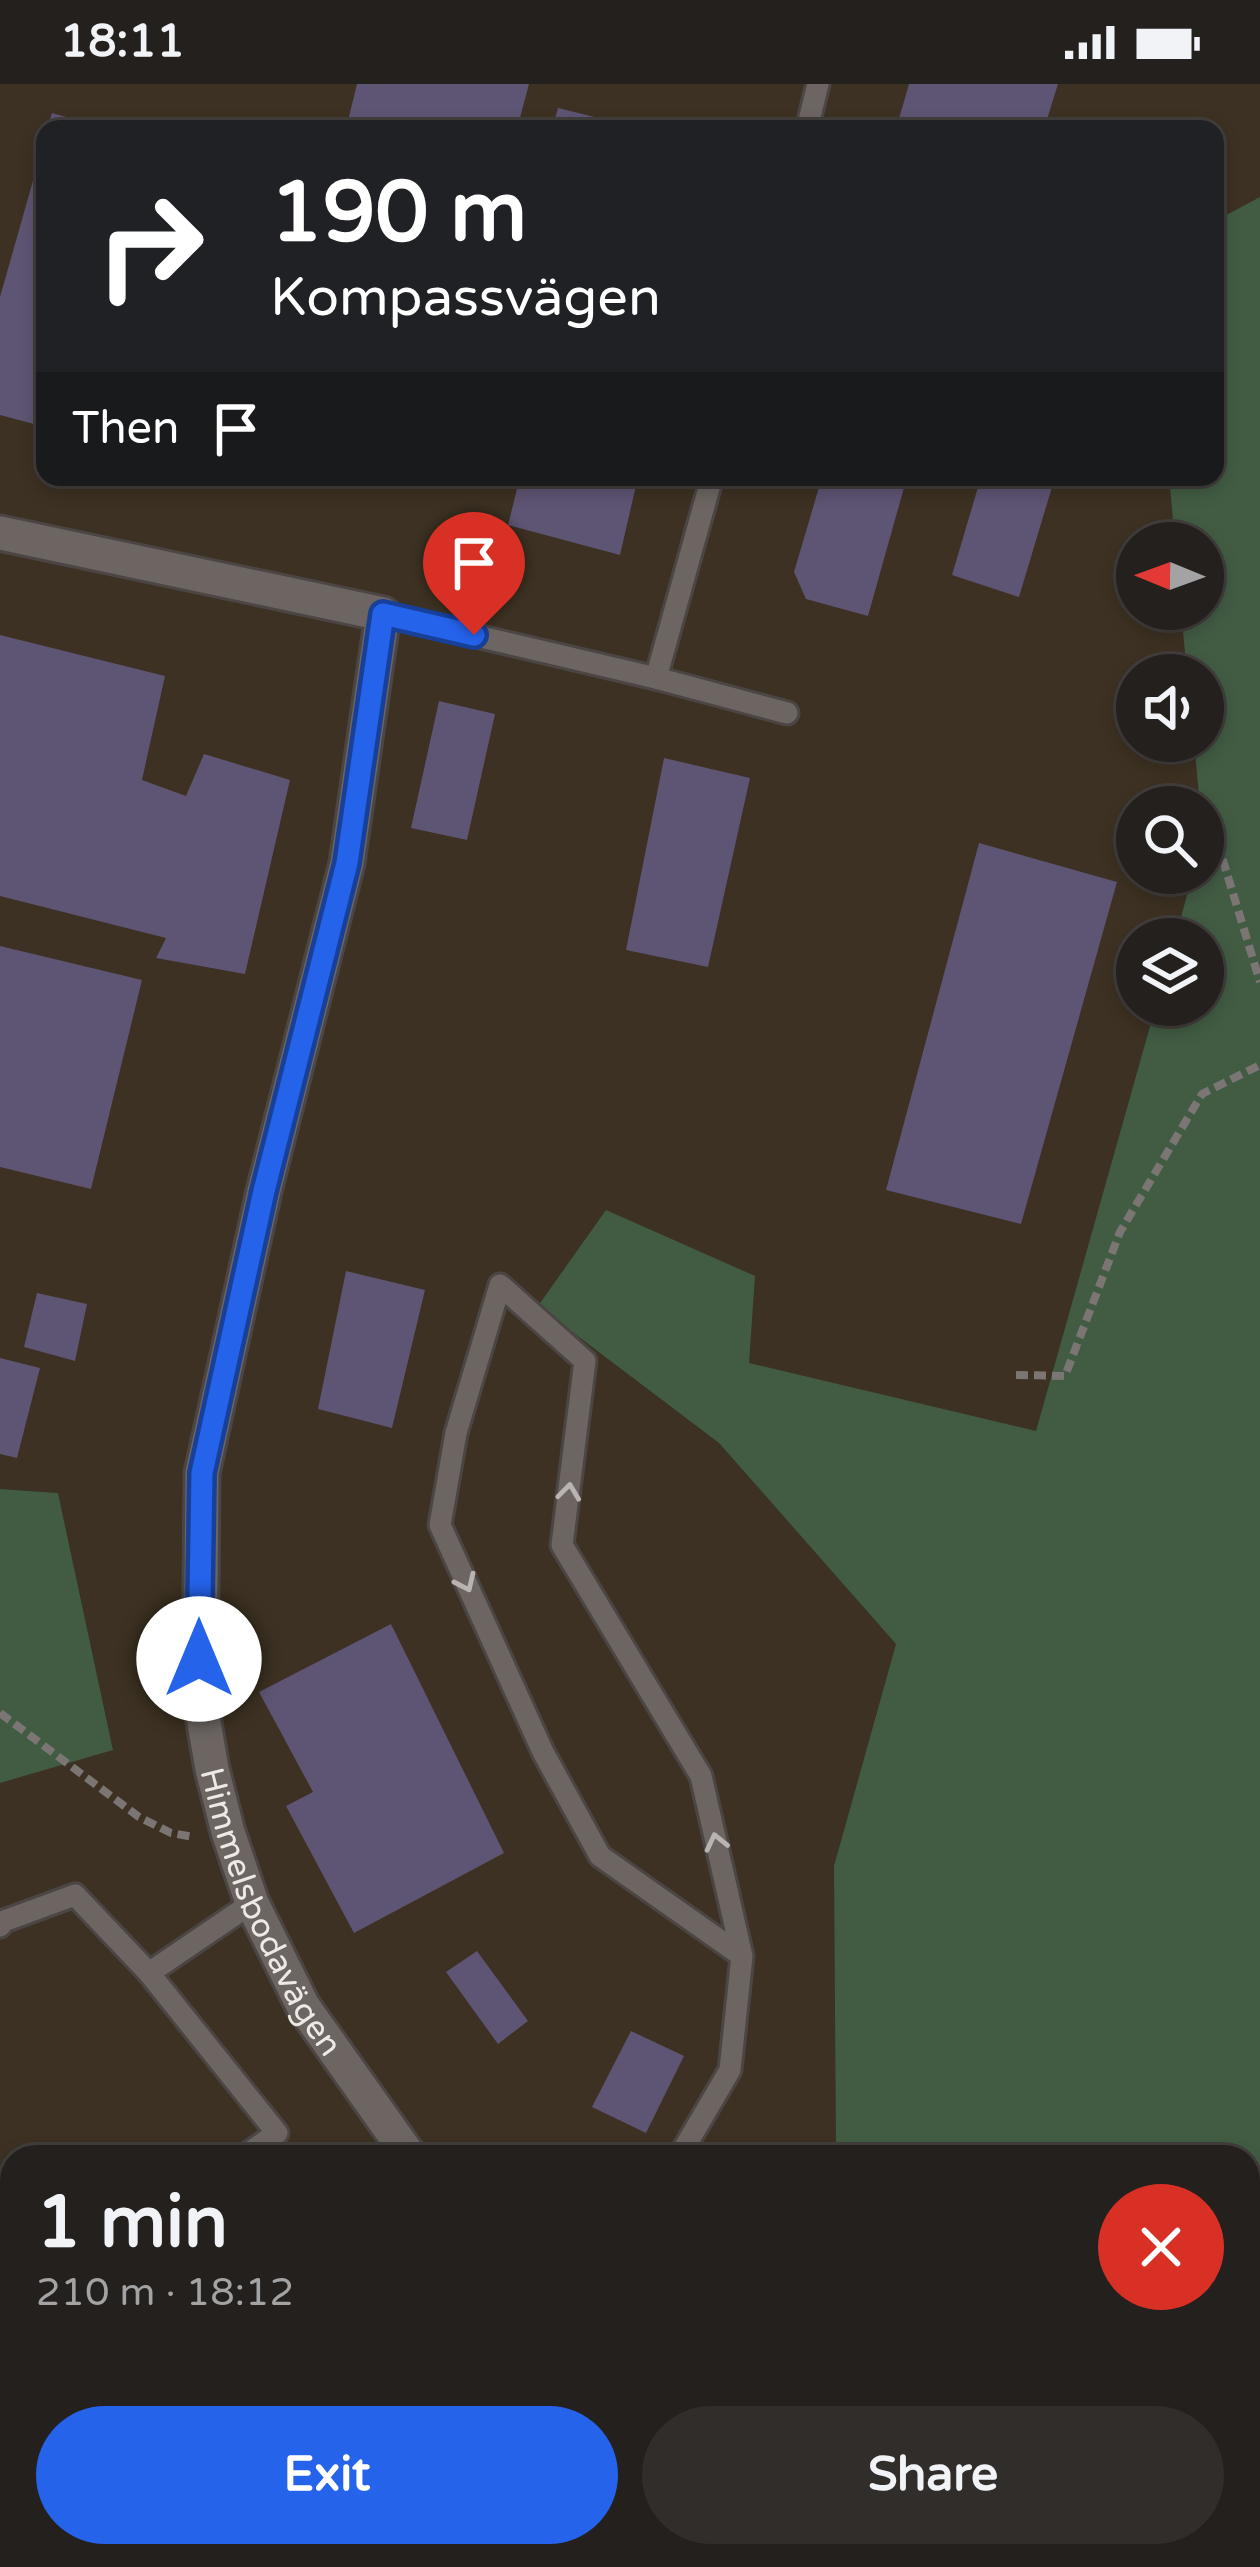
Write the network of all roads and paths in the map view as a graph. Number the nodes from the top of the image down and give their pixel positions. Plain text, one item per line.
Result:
1 (818, 84) edge
2 (809, 120) edge
3 (709, 486) edge
4 (0, 532) edge
5 (383, 614) junction
6 (656, 678) junction
7 (788, 713) dead end
8 (1224, 862) edge
9 (1260, 982) edge
10 (1260, 1065) edge
11 (1016, 1375) dead end
12 (0, 1713) edge
13 (228, 1832) junction
14 (253, 1903) junction
15 (0, 1926) edge
16 (742, 1956) junction
17 (149, 1973) junction
18 (260, 2145) edge
19 (401, 2145) edge
20 (686, 2145) edge

1 - 2 lane
3 - 6 lane
4 - 5 street
5 - 6 lane
5 - 13 street, Himmelsbodavägen
6 - 7 lane
8 - 9 path
10 - 11 path
12 - 13 path
13 - 14 street, Himmelsbodavägen
14 - 17 lane
14 - 19 street, Himmelsbodavägen
15 - 17 lane
16 -> 16 lane
16 - 20 lane
17 - 18 lane

